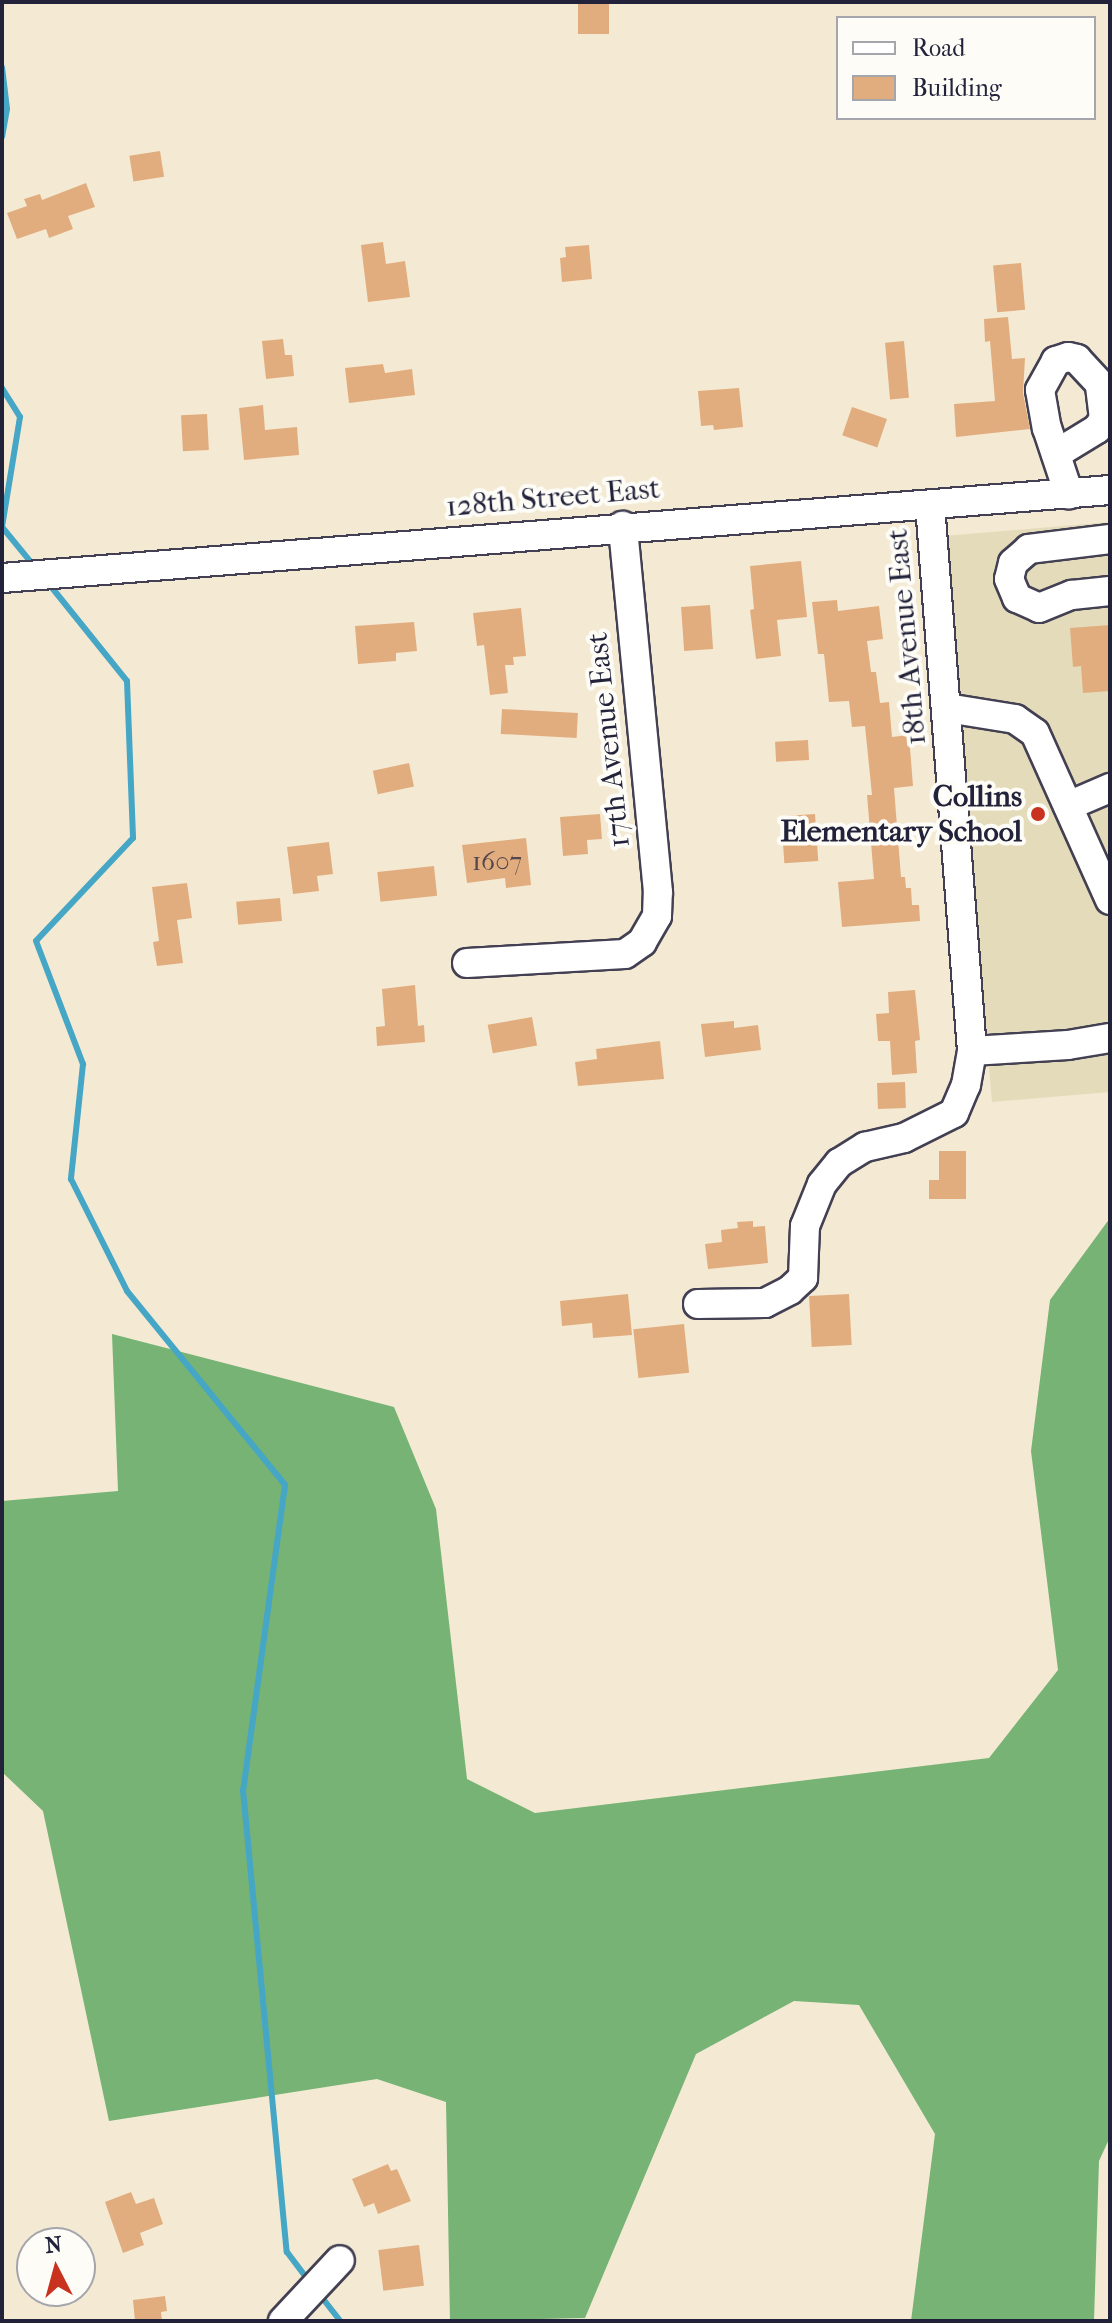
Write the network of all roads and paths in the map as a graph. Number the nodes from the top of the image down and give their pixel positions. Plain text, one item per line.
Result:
1 (1056, 454) dead end
2 (1110, 490) edge
3 (1069, 494) junction
4 (930, 505) junction
5 (623, 526) junction
6 (1110, 539) edge
7 (2, 578) edge
8 (1110, 591) edge
9 (947, 708) junction
10 (1110, 788) edge
11 (1068, 806) junction
12 (1110, 900) edge
13 (467, 963) dead end
14 (1110, 1038) edge
15 (972, 1051) junction
16 (698, 1304) dead end
17 (322, 2280) dead end
18 (283, 2321) edge

1 - 3 street
2 - 3 street, 128th Street East
3 - 4 street, 128th Street East
4 - 5 street, 128th Street East
4 - 9 street, 18th Avenue East
5 - 7 street, 128th Street East
5 - 13 street, 17th Avenue East
6 - 8 street
9 - 11 street
9 - 15 street, 18th Avenue East
10 - 11 street
11 - 12 street
14 - 15 street
15 - 16 street, 18th Avenue East
17 - 18 street

